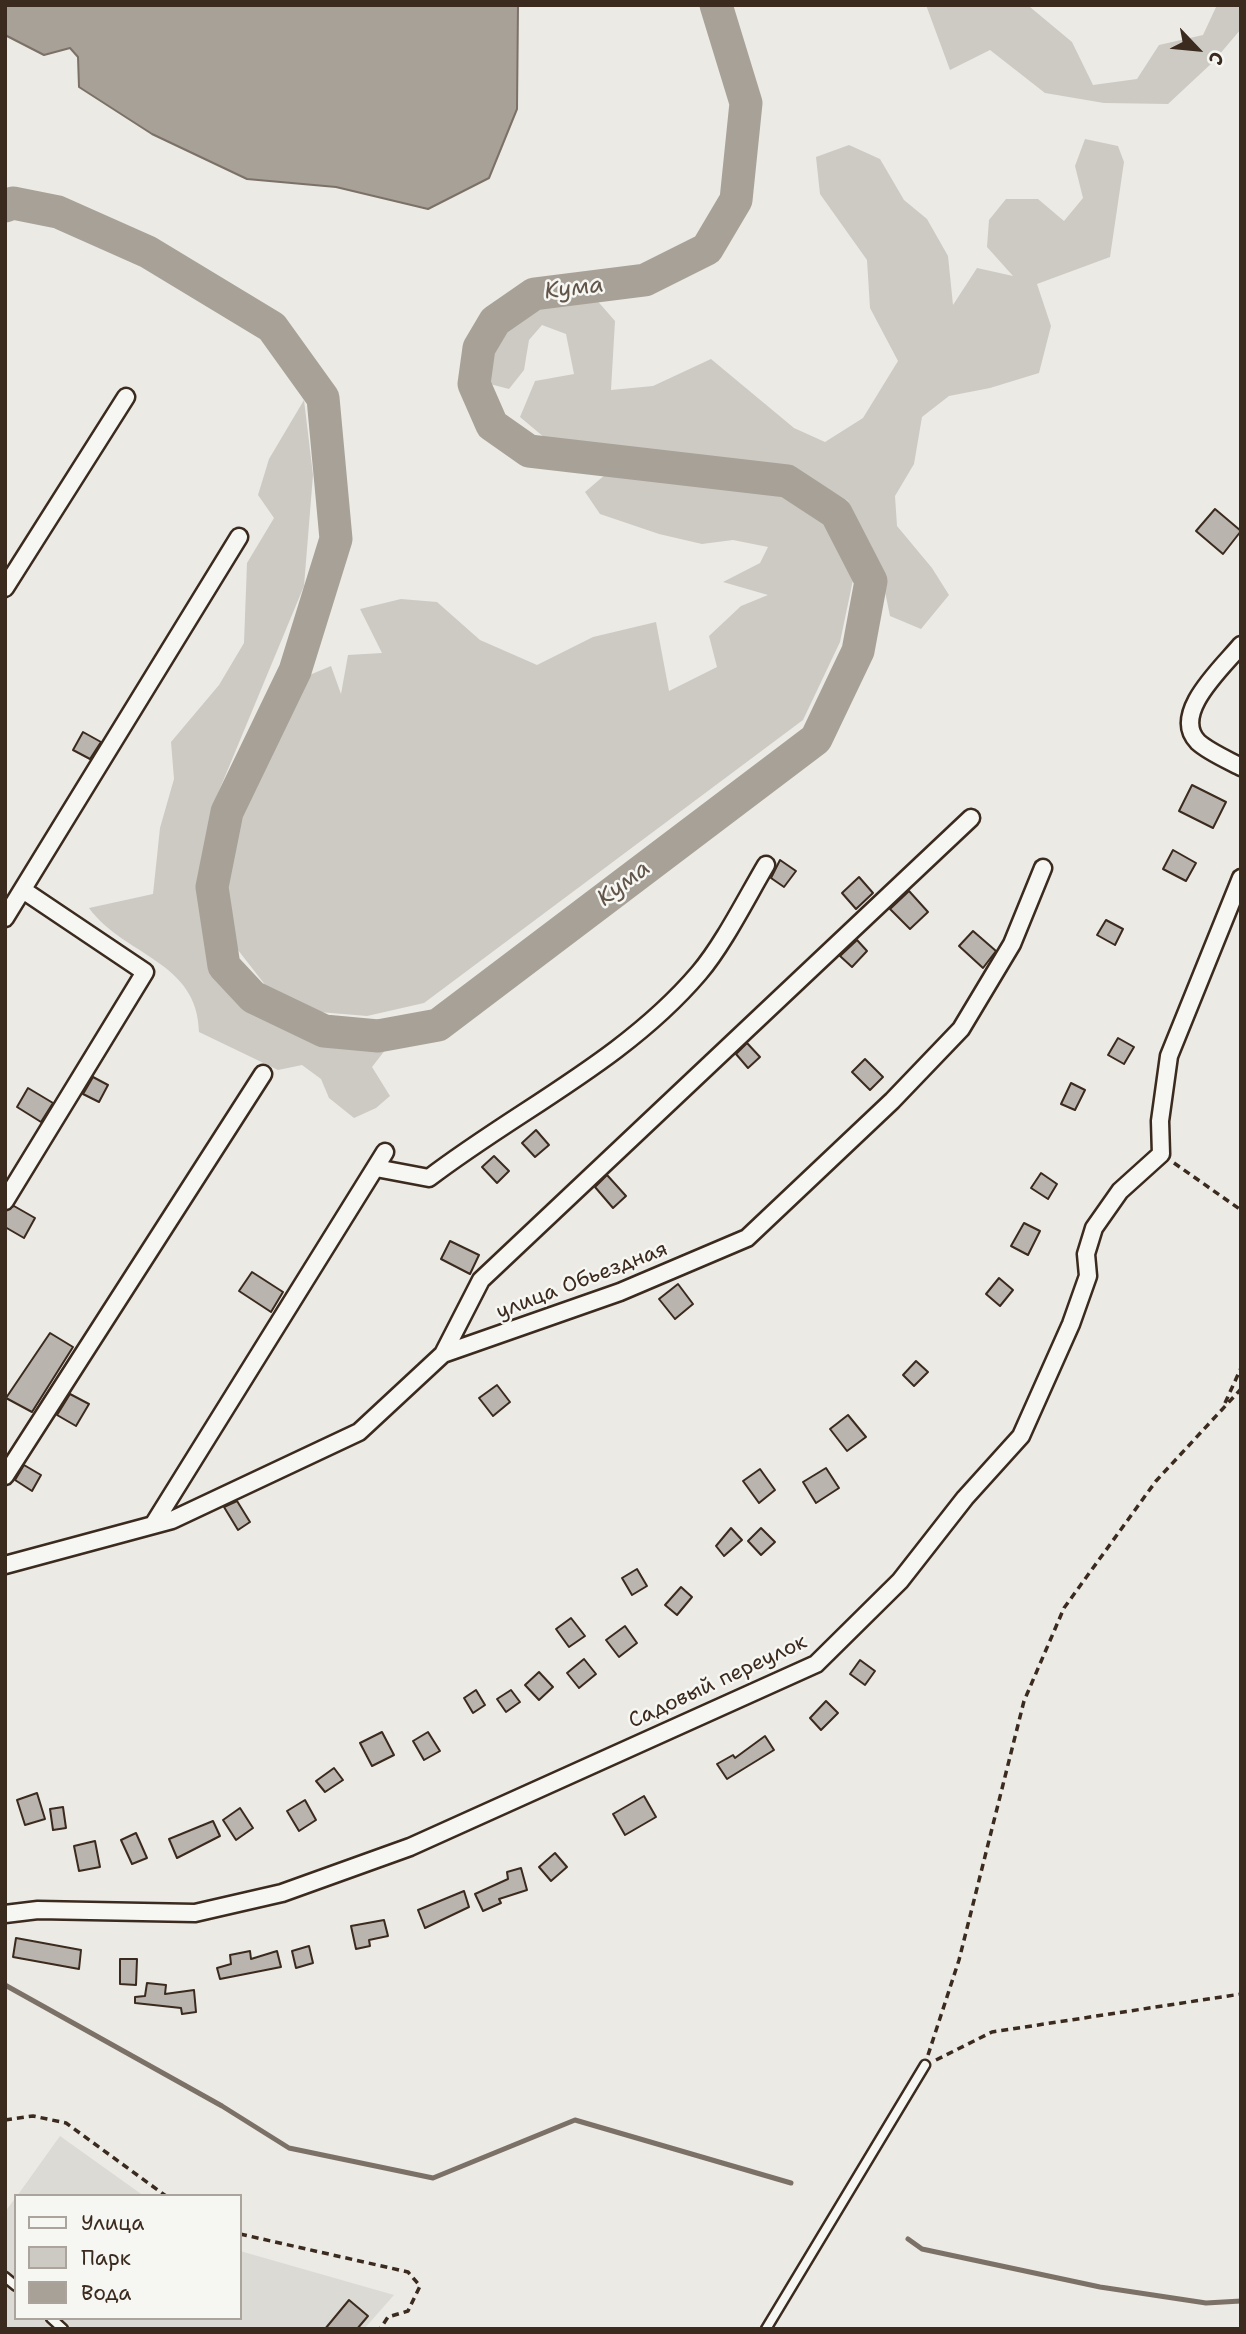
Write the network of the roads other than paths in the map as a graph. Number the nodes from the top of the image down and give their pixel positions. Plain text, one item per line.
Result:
1 (126, 397) dead end
2 (239, 537) dead end
3 (5, 588) edge
4 (1241, 645) edge
5 (1241, 767) edge
6 (971, 818) dead end
7 (766, 865) dead end
8 (1043, 868) dead end
9 (1241, 878) edge
10 (23, 890) junction
11 (5, 918) edge
12 (263, 1074) dead end
13 (385, 1152) dead end
14 (376, 1168) junction
15 (5, 1201) edge
16 (443, 1354) junction
17 (5, 1476) edge
18 (153, 1525) junction
19 (5, 1565) edge
20 (5, 1914) edge
21 (925, 2065) road end
22 (766, 2329) edge

1 - 3 street
2 - 10 street
4 - 5 street
6 - 16 street
7 - 14 street
8 - 16 street, улица Обьездная
9 - 20 street, Садовый переулок
10 - 11 street
10 - 15 street
12 - 17 street
13 - 14 street
14 - 18 street
16 - 18 street, улица Обьездная
18 - 19 street, улица Обьездная
21 - 22 lane

